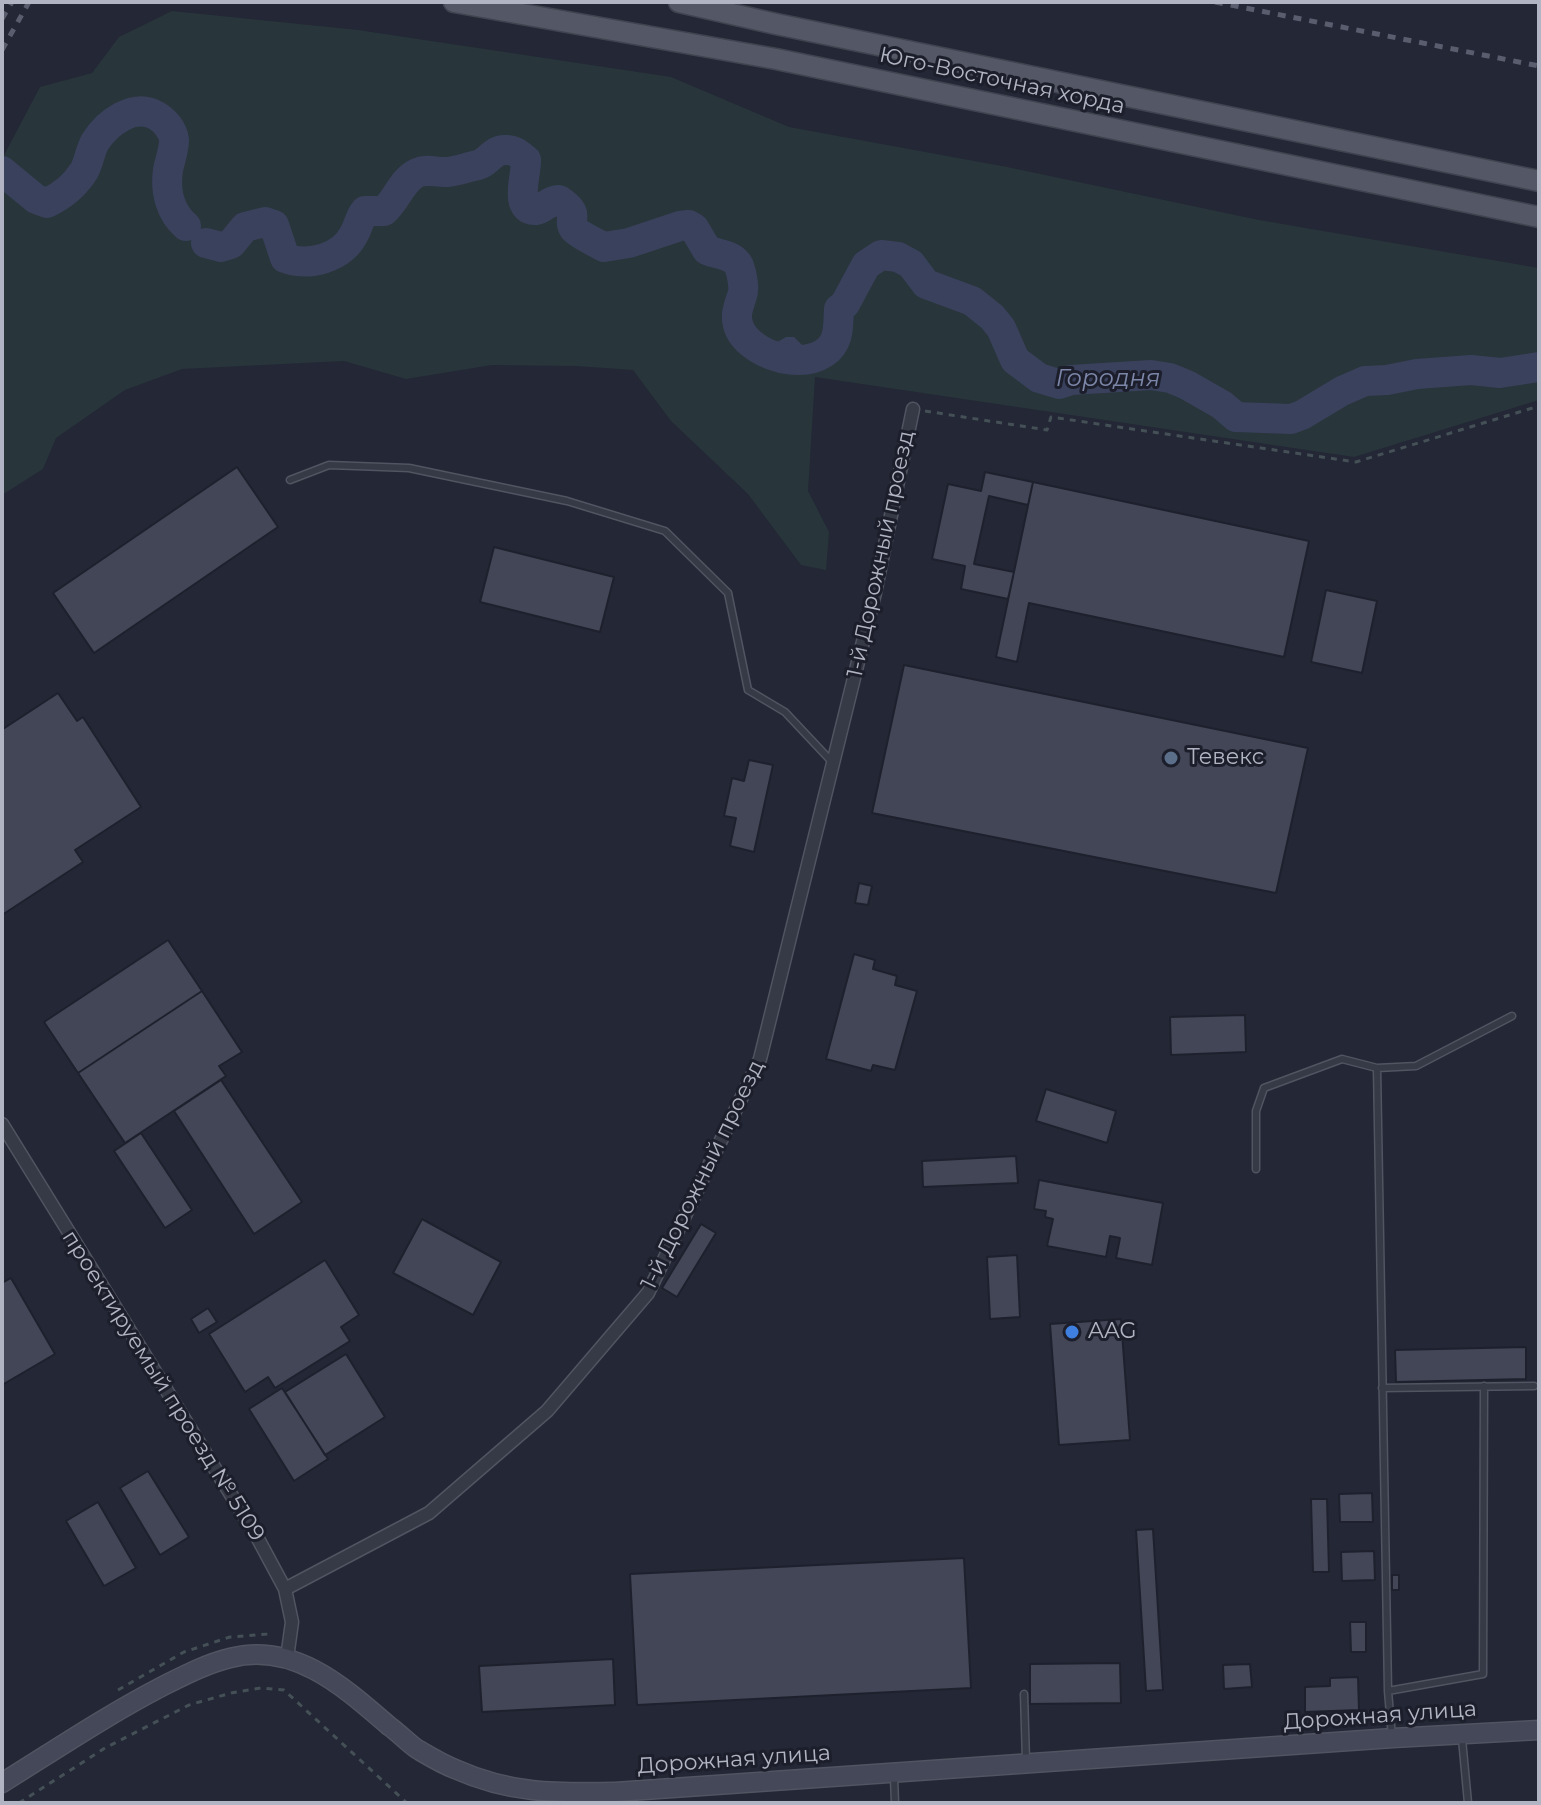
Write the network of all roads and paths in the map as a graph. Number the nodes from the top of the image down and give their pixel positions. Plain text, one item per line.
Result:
1 (454, 2) edge
2 (679, 2) edge
3 (1539, 181) edge
4 (1539, 217) edge
5 (1539, 406) edge
6 (913, 409) joint
7 (290, 480) dead end
8 (833, 763) junction
9 (1512, 1016) dead end
10 (1377, 1068) junction
11 (2, 1124) edge
12 (1256, 1169) dead end
13 (1484, 1386) junction
14 (1534, 1386) dead end
15 (1382, 1388) junction
16 (285, 1589) junction
17 (287, 1658) junction
18 (1388, 1691) junction
19 (1024, 1694) dead end
20 (1539, 1730) edge
21 (1462, 1735) junction
22 (1393, 1738) junction
23 (1026, 1764) junction
24 (894, 1773) junction
25 (2, 1783) edge
26 (19, 1803) edge
27 (407, 1803) edge
28 (895, 1803) edge
29 (1468, 1803) edge

1 - 4 main road, Юго-Восточная хорда
2 - 3 main road, Юго-Восточная хорда
5 - 6 path
6 - 8 street, 1-й Дорожный проезд
7 - 8 lane
8 - 16 street, 1-й Дорожный проезд
9 - 10 lane
10 - 12 lane
10 - 15 lane
11 - 16 street, проектируемый проезд № 5109
13 - 14 lane
13 - 15 lane
13 - 18 lane
15 - 18 lane
16 - 17 street, проектируемый проезд № 5109
17 - 24 main road, Дорожная улица
17 - 25 main road, Дорожная улица
18 - 22 lane
19 - 23 lane
20 - 21 main road, Дорожная улица
21 - 22 main road, Дорожная улица
21 - 29 lane
22 - 23 main road, Дорожная улица
23 - 24 main road, Дорожная улица
24 - 28 lane
26 - 27 path

